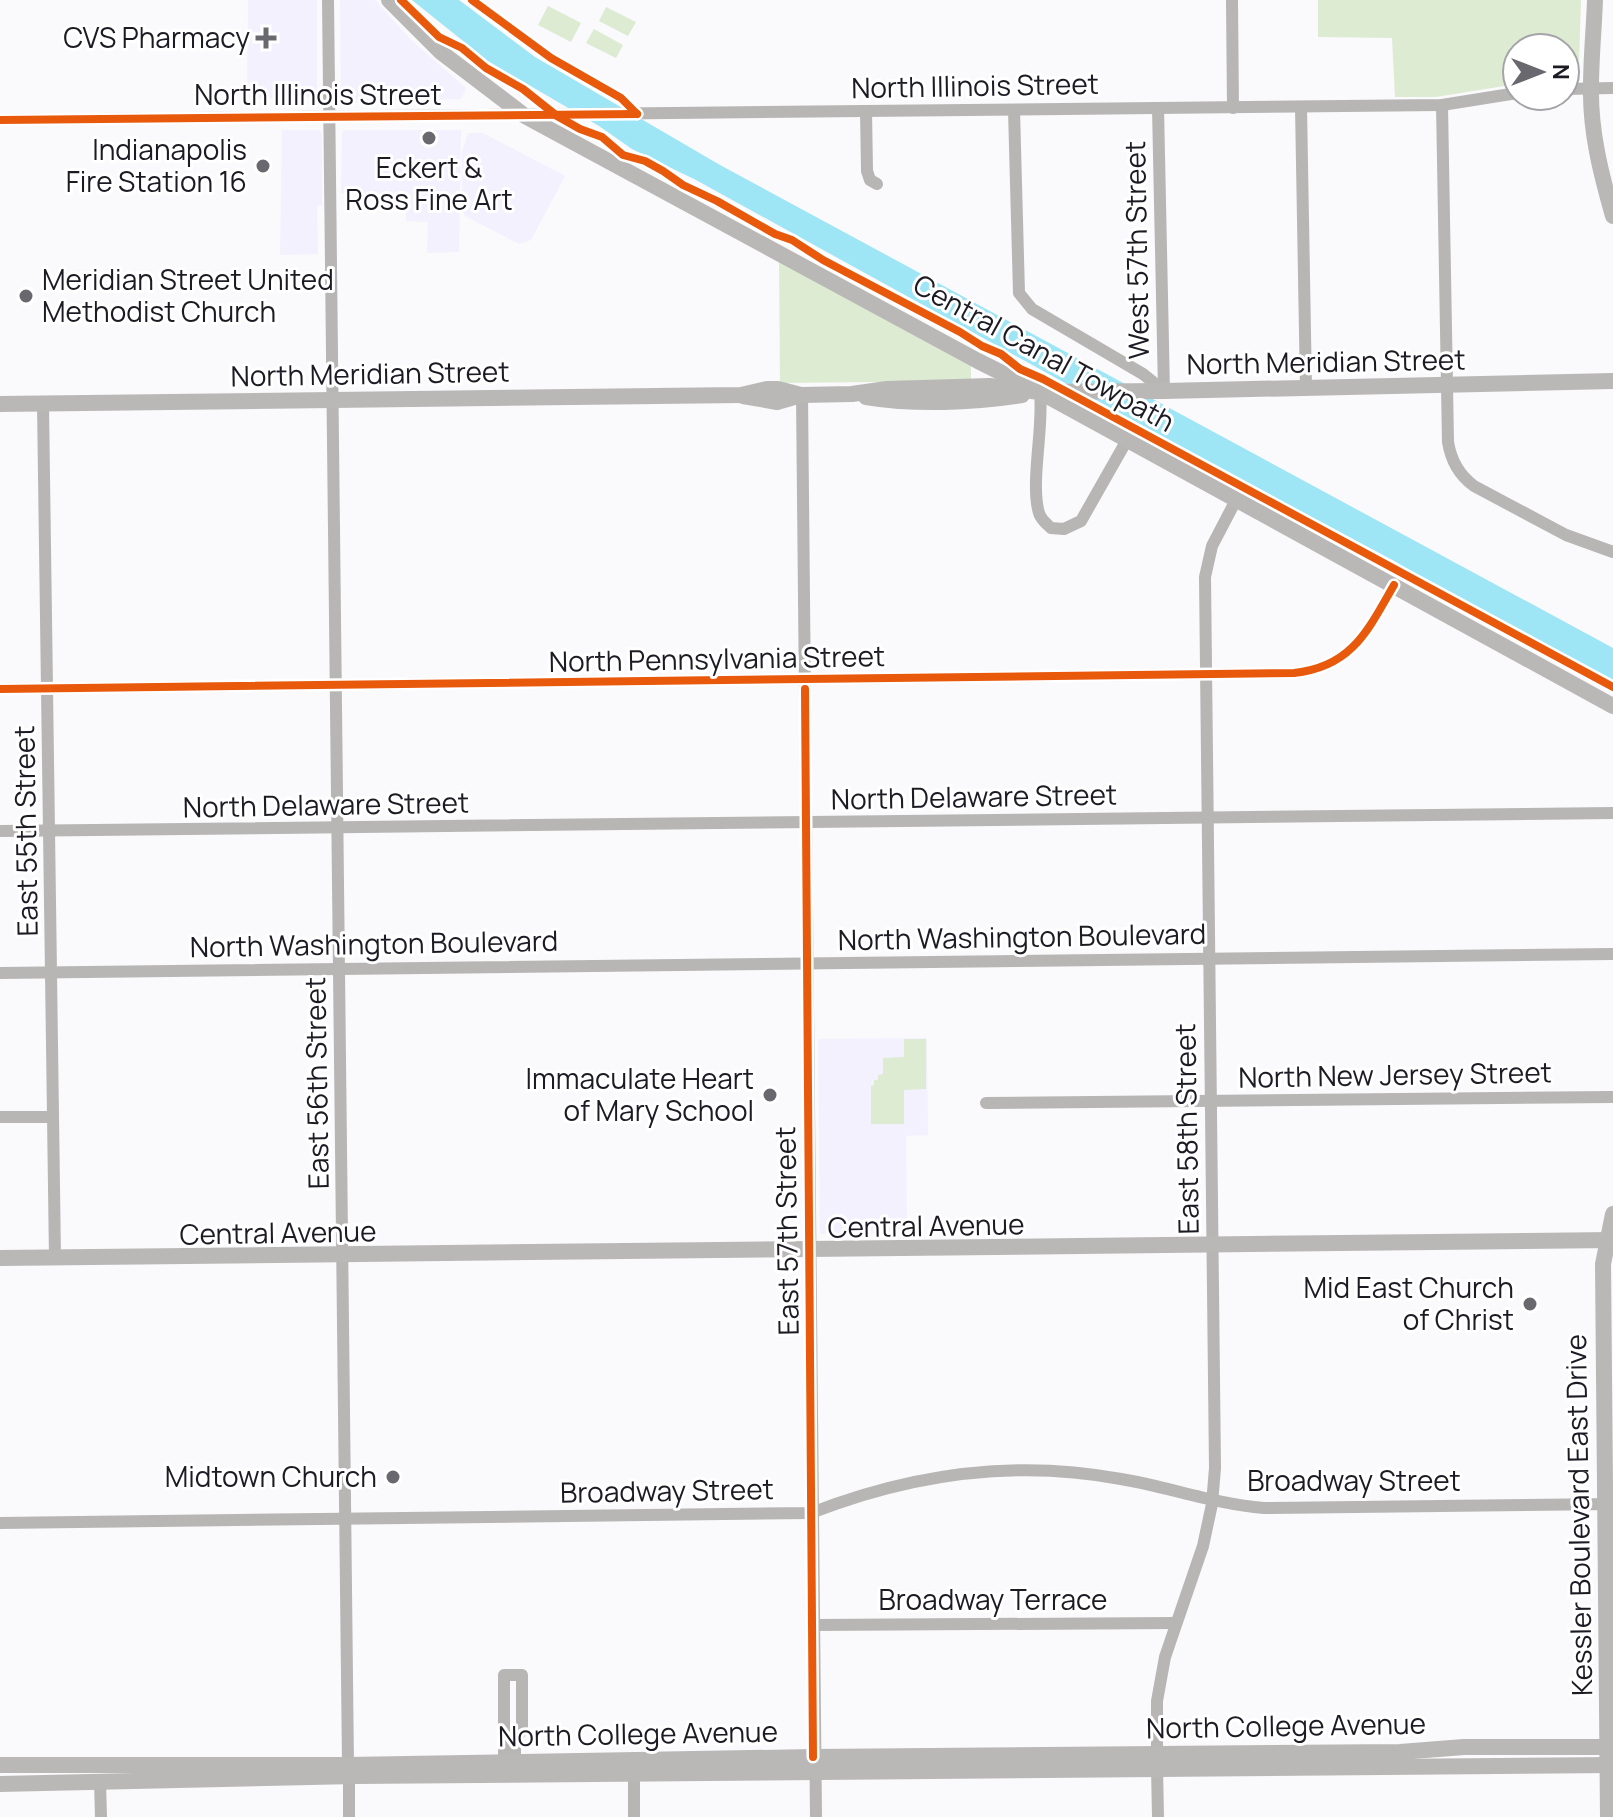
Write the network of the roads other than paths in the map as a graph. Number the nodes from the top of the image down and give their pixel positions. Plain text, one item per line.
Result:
1 (328, 0) edge
2 (389, 0) edge
3 (1232, 0) edge
4 (1595, 0) edge
5 (1613, 88) edge
6 (1581, 89) edge
7 (1591, 89) junction
8 (1501, 96) edge
9 (1442, 105) junction
10 (1301, 107) junction
11 (1158, 108) junction
12 (1233, 108) junction
13 (1014, 110) junction
14 (866, 111) junction
15 (525, 116) junction
16 (330, 117) junction
17 (0, 120) edge
18 (877, 184) dead end
19 (1613, 216) edge
20 (978, 361) junction
21 (1613, 381) edge
22 (1449, 386) junction
23 (975, 387) junction
24 (1306, 389) junction
25 (1155, 391) junction
26 (1040, 392) junction
27 (852, 394) junction
28 (801, 395) junction
29 (334, 401) junction
30 (0, 404) edge
31 (43, 404) junction
32 (1127, 440) junction
33 (1236, 500) junction
34 (1613, 552) edge
35 (1394, 585) junction
36 (1205, 675) junction
37 (805, 680) junction
38 (336, 686) junction
39 (0, 689) edge
40 (48, 689) junction
41 (1613, 706) edge
42 (1613, 813) edge
43 (1207, 816) junction
44 (805, 821) junction
45 (337, 827) junction
46 (50, 830) junction
47 (0, 831) edge
48 (1613, 954) edge
49 (1208, 959) junction
50 (807, 963) junction
51 (339, 969) junction
52 (0, 973) edge
53 (52, 973) junction
54 (1613, 1097) edge
55 (1210, 1102) junction
56 (986, 1103) dead end
57 (0, 1117) edge
58 (53, 1117) junction
59 (1613, 1214) edge
60 (1610, 1240) edge
61 (1212, 1243) junction
62 (809, 1249) junction
63 (342, 1255) junction
64 (0, 1258) edge
65 (55, 1258) junction
66 (1212, 1500) junction
67 (1609, 1504) edge
68 (811, 1513) junction
69 (346, 1519) junction
70 (0, 1523) edge
71 (1175, 1623) junction
72 (812, 1625) junction
73 (510, 1739) dead end
74 (1610, 1747) edge
75 (510, 1762) junction
76 (1157, 1762) junction
77 (813, 1764) junction
78 (0, 1765) edge
79 (1610, 1765) edge
80 (348, 1771) junction
81 (634, 1773) junction
82 (100, 1781) junction
83 (0, 1784) edge
84 (101, 1817) edge
85 (349, 1817) edge
86 (634, 1817) edge
87 (816, 1817) edge
88 (1158, 1817) edge
89 (1608, 1817) edge

1 - 16 street, East 56th Street
2 - 15 main road
3 - 12 street
4 - 7 main road
5 - 7 street
6 - 7 street
7 - 19 main road
8 - 9 street, North Illinois Street
9 - 10 street, North Illinois Street
9 - 22 street
10 - 12 street, North Illinois Street
10 - 24 street
11 - 12 street, North Illinois Street
11 - 13 street, North Illinois Street
11 - 25 street, West 57th Street
13 - 14 street, North Illinois Street
13 - 25 street
14 - 15 street, North Illinois Street
14 - 18 street
15 - 16 street, North Illinois Street
15 - 20 main road
16 - 17 street, North Illinois Street
16 - 29 street, East 56th Street
20 - 23 main road
20 - 26 main road
21 - 22 main road, North Meridian Street
22 - 24 main road, North Meridian Street
22 - 34 street
23 - 26 main road, North Meridian Street
23 - 27 main road, North Meridian Street
24 - 25 main road, North Meridian Street
25 - 26 main road, North Meridian Street
26 - 27 main road, North Meridian Street
26 - 32 main road
26 - 32 street
27 - 28 main road, North Meridian Street
28 - 29 main road, North Meridian Street
28 - 37 street, East 57th Street
29 - 31 main road, North Meridian Street
29 - 38 street, East 56th Street
30 - 31 main road, North Meridian Street
31 - 40 street, East 55th Street
32 - 33 main road
33 - 35 main road
33 - 36 street, East 58th Street
35 - 36 street, North Pennsylvania Street
35 - 41 main road
36 - 37 street, North Pennsylvania Street
36 - 43 street, East 58th Street
37 - 38 street, North Pennsylvania Street
37 - 44 street, East 57th Street
38 - 40 street, North Pennsylvania Street
38 - 45 street, East 56th Street
39 - 40 street, North Pennsylvania Street
40 - 46 street, East 55th Street
42 - 43 street, North Delaware Street
43 - 44 street, North Delaware Street
43 - 49 street, East 58th Street
44 - 45 street, North Delaware Street
44 - 50 street, East 57th Street
45 - 46 street, North Delaware Street
45 - 51 street, East 56th Street
46 - 47 street, North Delaware Street
46 - 53 street, East 55th Street
48 - 49 street, North Washington Boulevard
49 - 50 street, North Washington Boulevard
49 - 55 street, East 58th Street
50 - 51 street, North Washington Boulevard
50 - 62 street, East 57th Street
51 - 53 street, North Washington Boulevard
51 - 63 street, East 56th Street
52 - 53 street, North Washington Boulevard
53 - 58 street, East 55th Street
54 - 55 street, North New Jersey Street
55 - 56 street, North New Jersey Street
55 - 61 street, East 58th Street
57 - 58 street
58 - 65 street, East 55th Street
59 - 60 main road, Kessler Boulevard East Drive
60 - 61 main road, Central Avenue
60 - 67 main road, Kessler Boulevard East Drive
61 - 62 main road, Central Avenue
61 - 66 street, East 58th Street
62 - 63 main road, Central Avenue
62 - 68 street, East 57th Street
63 - 65 main road, Central Avenue
63 - 69 street, East 56th Street
64 - 65 main road, Central Avenue
66 - 67 street, Broadway Street
66 - 68 street, Broadway Street
66 - 71 street, East 58th Street
67 - 74 main road, Kessler Boulevard East Drive
68 - 69 street, Broadway Street
68 - 72 street, East 57th Street
69 - 70 street, Broadway Street
69 - 80 street, East 56th Street
71 - 72 street, Broadway Terrace
71 - 76 street, East 58th Street
72 - 77 street, East 57th Street
73 - 75 street
74 - 76 main road, North College Avenue
74 - 79 main road, Kessler Boulevard East Drive
75 - 77 main road, North College Avenue
75 - 80 main road, North College Avenue
76 - 77 main road, North College Avenue
76 - 79 main road, North College Avenue
76 - 88 street, East 58th Street
77 - 81 main road, North College Avenue
77 - 87 street, East 57th Street
78 - 80 main road, North College Avenue
79 - 89 main road, Kessler Boulevard East Drive
80 - 81 main road, North College Avenue
80 - 82 main road, North College Avenue
80 - 85 street, East 56th Street
81 - 86 street
82 - 83 main road, North College Avenue
82 - 84 street

